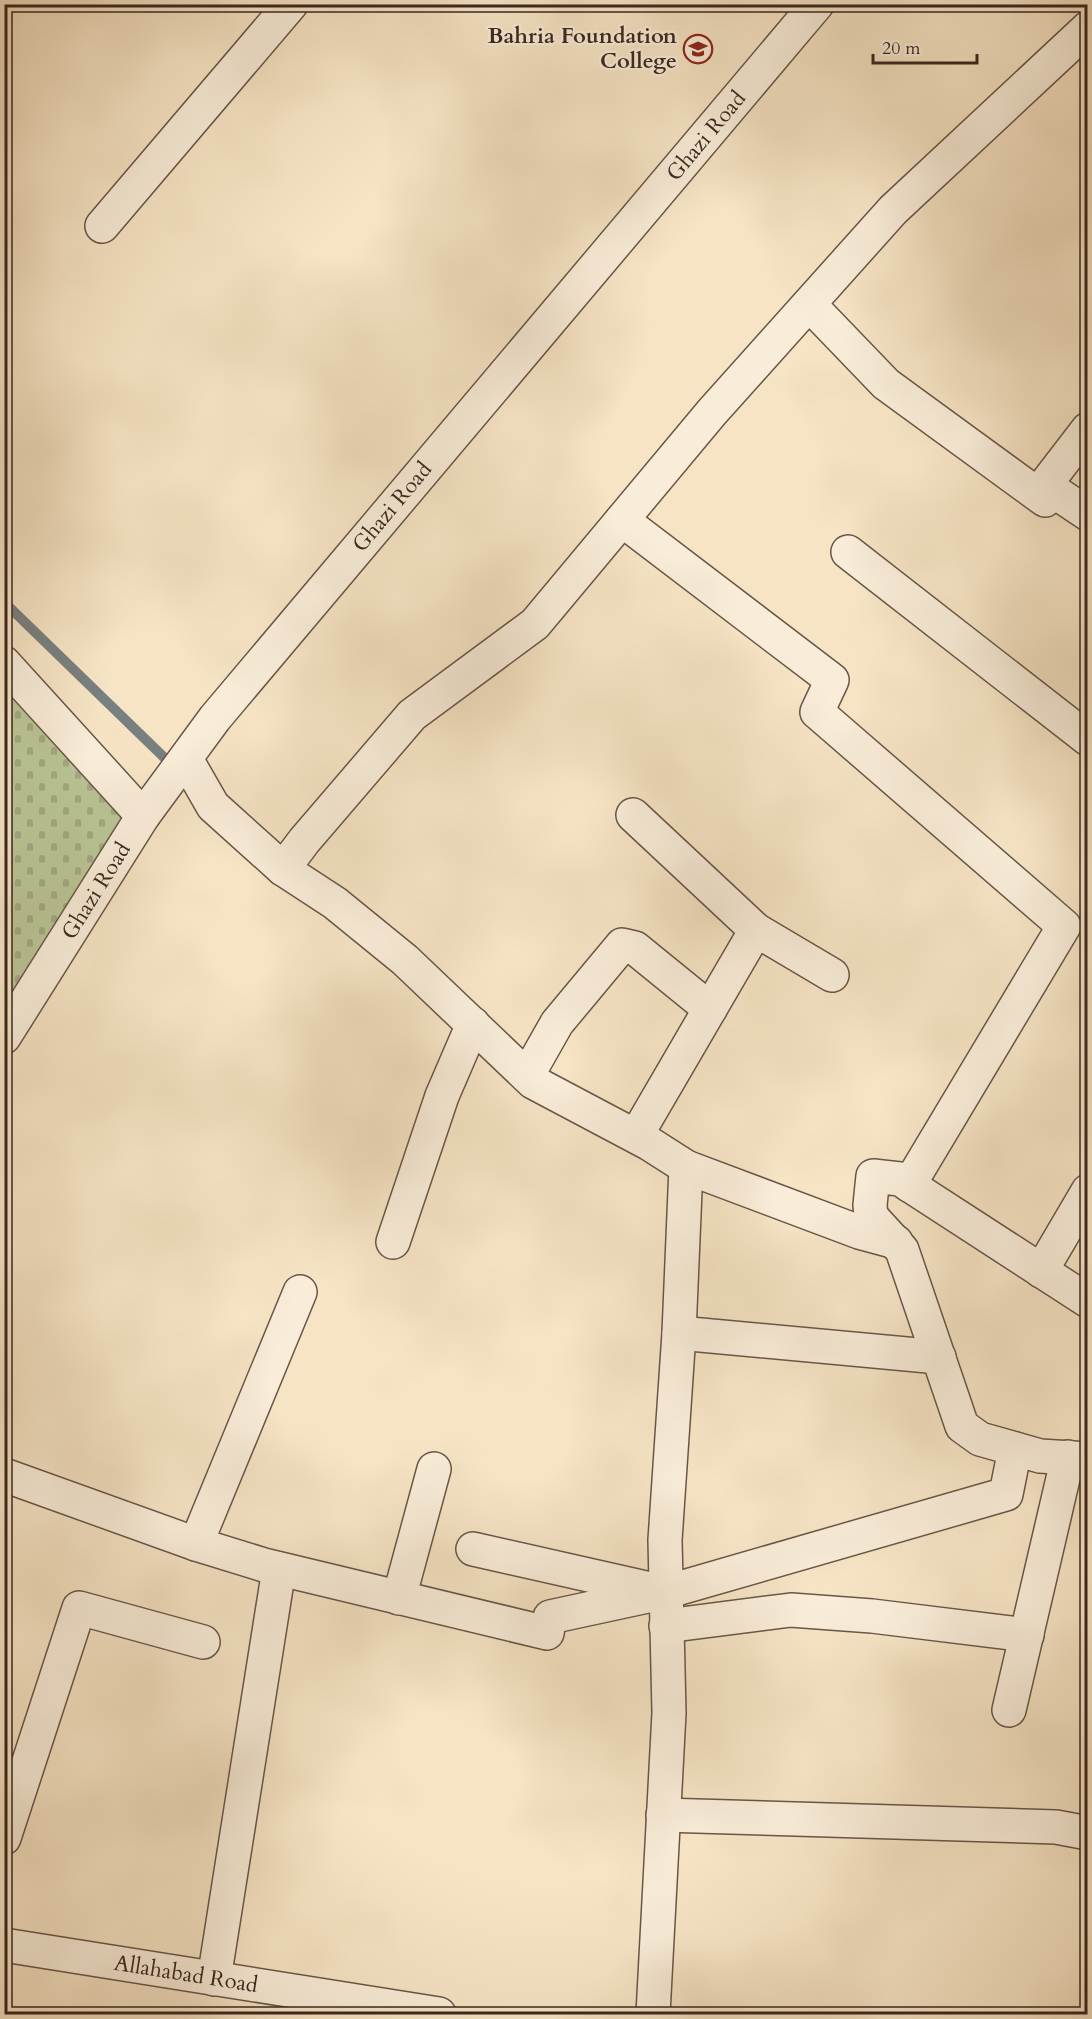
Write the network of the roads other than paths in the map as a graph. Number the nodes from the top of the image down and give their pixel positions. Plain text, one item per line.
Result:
1 (291, 4) edge
2 (817, 4) edge
3 (1088, 28) edge
4 (102, 226) dead end
5 (809, 304) junction
6 (1088, 429) edge
7 (1038, 494) junction
8 (1088, 514) edge
9 (622, 519) junction
10 (848, 552) dead end
11 (4, 663) edge
12 (1088, 739) edge
13 (179, 767) junction
14 (633, 815) dead end
15 (143, 816) junction
16 (283, 868) junction
17 (756, 930) junction
18 (832, 975) dead end
19 (710, 1009) junction
20 (472, 1024) junction
21 (4, 1037) edge
22 (527, 1076) junction
23 (636, 1136) junction
24 (686, 1167) junction
25 (909, 1185) junction
26 (1088, 1191) edge
27 (393, 1242) dead end
28 (896, 1242) junction
29 (1041, 1271) junction
30 (300, 1292) dead end
31 (1088, 1301) edge
32 (679, 1333) junction
33 (939, 1357) junction
34 (1015, 1449) junction
35 (1078, 1458) edge
36 (434, 1469) dead end
37 (4, 1475) edge
38 (196, 1544) junction
39 (473, 1549) dead end
40 (279, 1569) junction
41 (666, 1593) junction
42 (399, 1598) junction
43 (666, 1626) junction
44 (1026, 1635) junction
45 (203, 1642) dead end
46 (1009, 1710) dead end
47 (663, 1815) junction
48 (1088, 1833) edge
49 (4, 1838) edge
50 (4, 1946) edge
51 (214, 1979) junction
52 (439, 2014) edge
53 (653, 2014) edge

1 - 4 street
2 - 13 street, Ghazi Road
3 - 5 street
5 - 7 street
5 - 9 street
6 - 7 street
7 - 8 street
9 - 16 street
9 - 25 street
10 - 12 street
11 - 15 street
13 - 15 street, Ghazi Road
13 - 16 street
14 - 17 street
15 - 21 street, Ghazi Road
16 - 20 street
17 - 18 street
17 - 19 street
19 - 22 street
19 - 23 street
20 - 22 street
20 - 27 street
22 - 23 street
23 - 24 street
24 - 28 street
24 - 32 street
25 - 28 street
25 - 29 street
26 - 29 street
28 - 33 street
29 - 31 street
30 - 38 street
32 - 33 street
32 - 41 street
33 - 34 street
34 - 35 street
34 - 41 street
35 - 44 street
36 - 42 street
37 - 38 street
38 - 40 street
39 - 41 street
40 - 42 street
40 - 51 street
41 - 42 street
41 - 43 street
43 - 44 street
43 - 47 street
44 - 46 street
45 - 49 street
47 - 48 street
47 - 53 street
50 - 51 street, Allahabad Road
51 - 52 street, Allahabad Road

